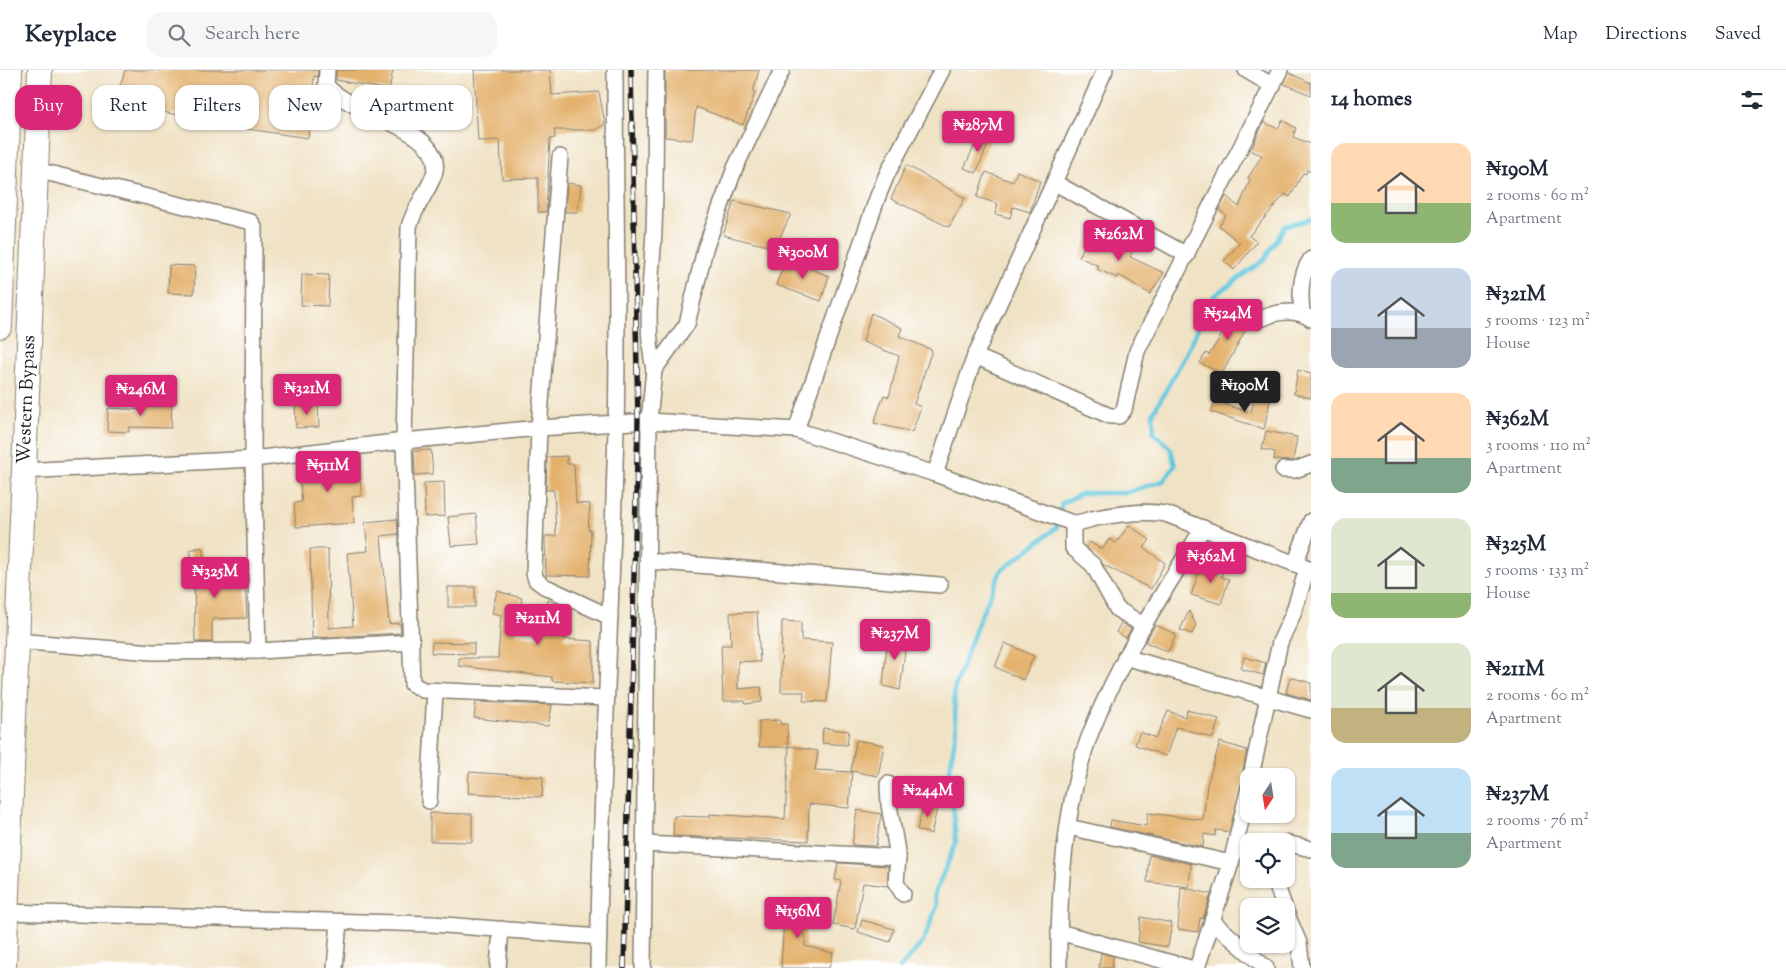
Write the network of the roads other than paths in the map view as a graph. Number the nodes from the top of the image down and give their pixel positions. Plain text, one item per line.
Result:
1 (10, 70) edge
2 (40, 70) edge
3 (327, 70) edge
4 (615, 70) edge
5 (656, 70) edge
6 (782, 70) edge
7 (942, 70) edge
8 (1105, 70) edge
9 (1246, 70) edge
10 (1280, 70) edge
11 (1272, 86) junction
12 (560, 156) dead end
13 (36, 170) junction
14 (1055, 182) junction
15 (1187, 255) junction
16 (1311, 259) edge
17 (1306, 316) edge
18 (1263, 318) dead end
19 (0, 326) edge
20 (975, 356) junction
21 (654, 370) junction
22 (650, 421) junction
23 (616, 423) junction
24 (539, 428) junction
25 (796, 430) junction
26 (404, 441) junction
27 (253, 459) junction
28 (1311, 464) edge
29 (1283, 470) dead end
30 (22, 471) junction
31 (935, 474) junction
32 (1311, 521) edge
33 (1073, 523) junction
34 (1203, 528) junction
35 (648, 561) junction
36 (1304, 568) edge
37 (940, 585) dead end
38 (610, 617) junction
39 (1143, 624) junction
40 (16, 642) junction
41 (412, 642) junction
42 (258, 651) junction
43 (1125, 657) junction
44 (436, 691) junction
45 (605, 698) junction
46 (1270, 699) junction
47 (1311, 710) edge
48 (1253, 768) edge
49 (888, 784) dead end
50 (429, 801) dead end
51 (1068, 827) junction
52 (645, 844) junction
53 (1295, 845) edge
54 (1240, 848) edge
55 (1311, 849) edge
56 (898, 857) junction
57 (1231, 863) junction
58 (903, 894) dead end
59 (6, 912) junction
60 (1212, 921) junction
61 (339, 922) junction
62 (501, 929) junction
63 (1058, 932) junction
64 (1295, 933) edge
65 (599, 937) junction
66 (4, 968) edge
67 (335, 968) edge
68 (498, 968) edge
69 (598, 968) edge
70 (644, 968) edge
71 (1059, 968) edge
72 (1190, 968) edge
73 (1197, 968) edge
74 (1266, 968) edge
75 (1302, 968) edge

1 - 19 main road, Western Bypass
2 - 13 main road, Western Bypass
3 - 26 street
4 - 23 street
5 - 21 street
6 - 21 street
7 - 25 street
8 - 14 street
9 - 11 street
10 - 11 street
11 - 15 street
12 - 24 street
13 - 27 street
13 - 30 main road, Western Bypass
14 - 15 street
14 - 20 street
15 - 20 street
16 - 17 street
17 - 18 street
20 - 31 street
21 - 22 street
22 - 23 street
22 - 25 street
22 - 35 street
23 - 24 street
23 - 38 street
24 - 26 street
24 - 38 street
25 - 31 street
26 - 27 street
26 - 41 street
27 - 30 street
27 - 42 street
28 - 29 street
30 - 40 main road, Western Bypass
31 - 33 street
32 - 36 street
33 - 34 street
33 - 39 street
34 - 36 street
34 - 39 street
35 - 37 street
35 - 52 street
36 - 46 street
38 - 45 street
39 - 43 street
40 - 42 street
40 - 59 main road, Western Bypass
41 - 42 street
41 - 44 street
43 - 46 street
43 - 51 street
44 - 45 street
44 - 50 street
45 - 65 street
46 - 47 street
46 - 48 street
49 - 56 street
51 - 57 street
51 - 63 street
52 - 56 street
52 - 70 street
53 - 55 street
54 - 57 street
56 - 58 street
57 - 60 street
59 - 61 street
59 - 66 main road, Western Bypass
60 - 73 street
60 - 74 street
61 - 62 street
61 - 67 street
62 - 65 street
62 - 68 street
63 - 71 street
63 - 72 street
64 - 75 street
65 - 69 street

